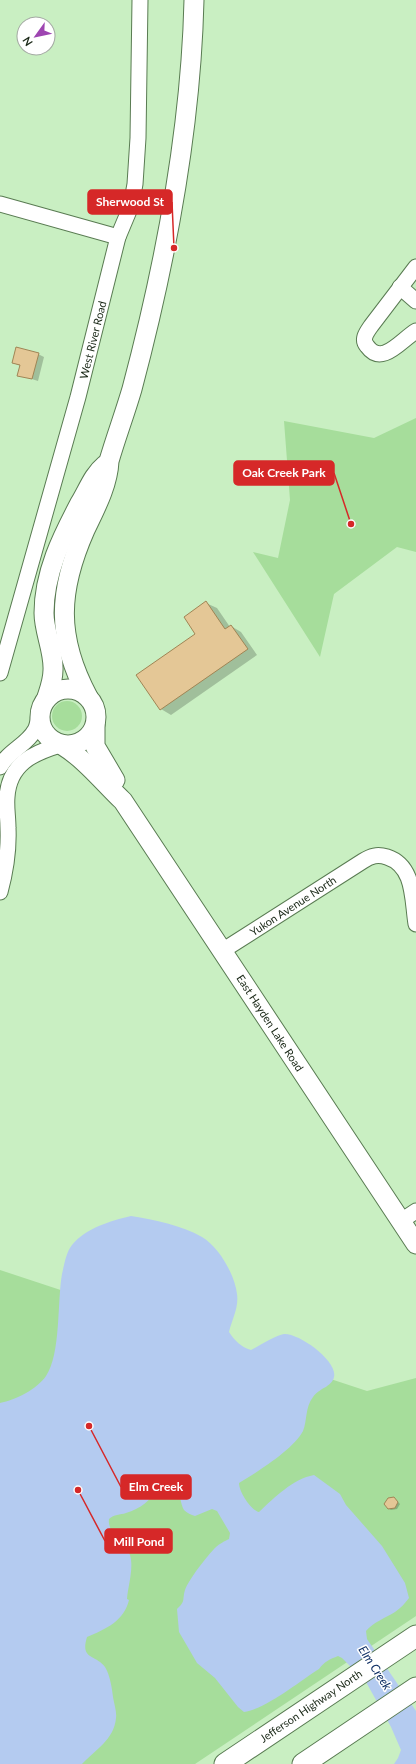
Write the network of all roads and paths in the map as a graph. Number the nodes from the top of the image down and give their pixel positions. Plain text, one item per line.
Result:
1 (140, 0) edge
2 (194, 0) edge
3 (0, 204) edge
4 (118, 237) junction
5 (416, 267) edge
6 (400, 287) junction
7 (416, 301) edge
8 (416, 331) edge
9 (109, 461) junction
10 (0, 673) edge
11 (47, 697) junction
12 (88, 697) junction
13 (39, 714) junction
14 (95, 726) junction
15 (61, 745) junction
16 (0, 767) edge
17 (123, 802) junction
18 (0, 892) edge
19 (416, 924) edge
20 (222, 951) junction
21 (408, 1216) edge
22 (416, 1244) edge
23 (416, 1636) edge
24 (413, 1691) edge
25 (226, 1764) edge
26 (303, 1764) edge

1 - 4 street, West River Road
2 - 9 main road
3 - 4 street
4 - 10 street, West River Road
5 - 6 street
6 - 7 street
6 - 8 street
9 - 11 main road
9 - 12 main road
11 - 12 main road
11 - 13 main road
12 - 14 main road
13 - 15 main road
13 - 16 street
14 - 15 main road
14 - 17 main road, East Hayden Lake Road
15 - 17 main road, East Hayden Lake Road
15 - 18 street
17 - 20 main road, East Hayden Lake Road
19 - 20 street, Yukon Avenue North
20 - 21 main road, East Hayden Lake Road
21 - 22 main road, East Hayden Lake Road
23 - 25 highway, Jefferson Highway North
24 - 26 highway

